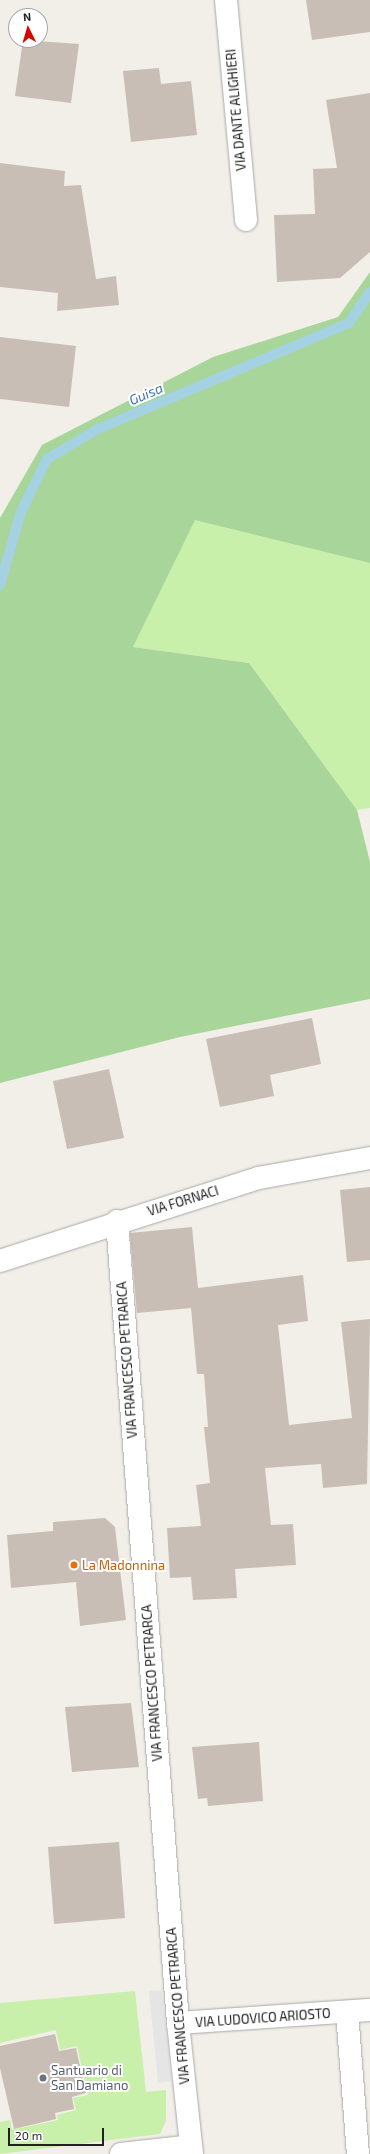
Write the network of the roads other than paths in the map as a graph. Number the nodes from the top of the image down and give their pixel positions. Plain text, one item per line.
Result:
1 (226, 0) edge
2 (246, 220) dead end
3 (370, 1158) edge
4 (117, 1221) junction
5 (0, 1260) edge
6 (370, 2010) edge
7 (347, 2012) junction
8 (178, 2023) junction
9 (192, 2150) edge
10 (121, 2154) edge
11 (358, 2154) edge

1 - 2 street, VIA DANTE ALIGHIERI
3 - 4 street, VIA FORNACI
4 - 5 street, VIA FORNACI
4 - 8 street, VIA FRANCESCO PETRARCA
6 - 7 street, VIA LUDOVICO ARIOSTO
7 - 8 street, VIA LUDOVICO ARIOSTO
7 - 11 street, VIA LUDOVICO ARIOSTO
8 - 9 street, VIA FRANCESCO PETRARCA
9 - 10 street, VIA FRANCESCO PETRARCA

